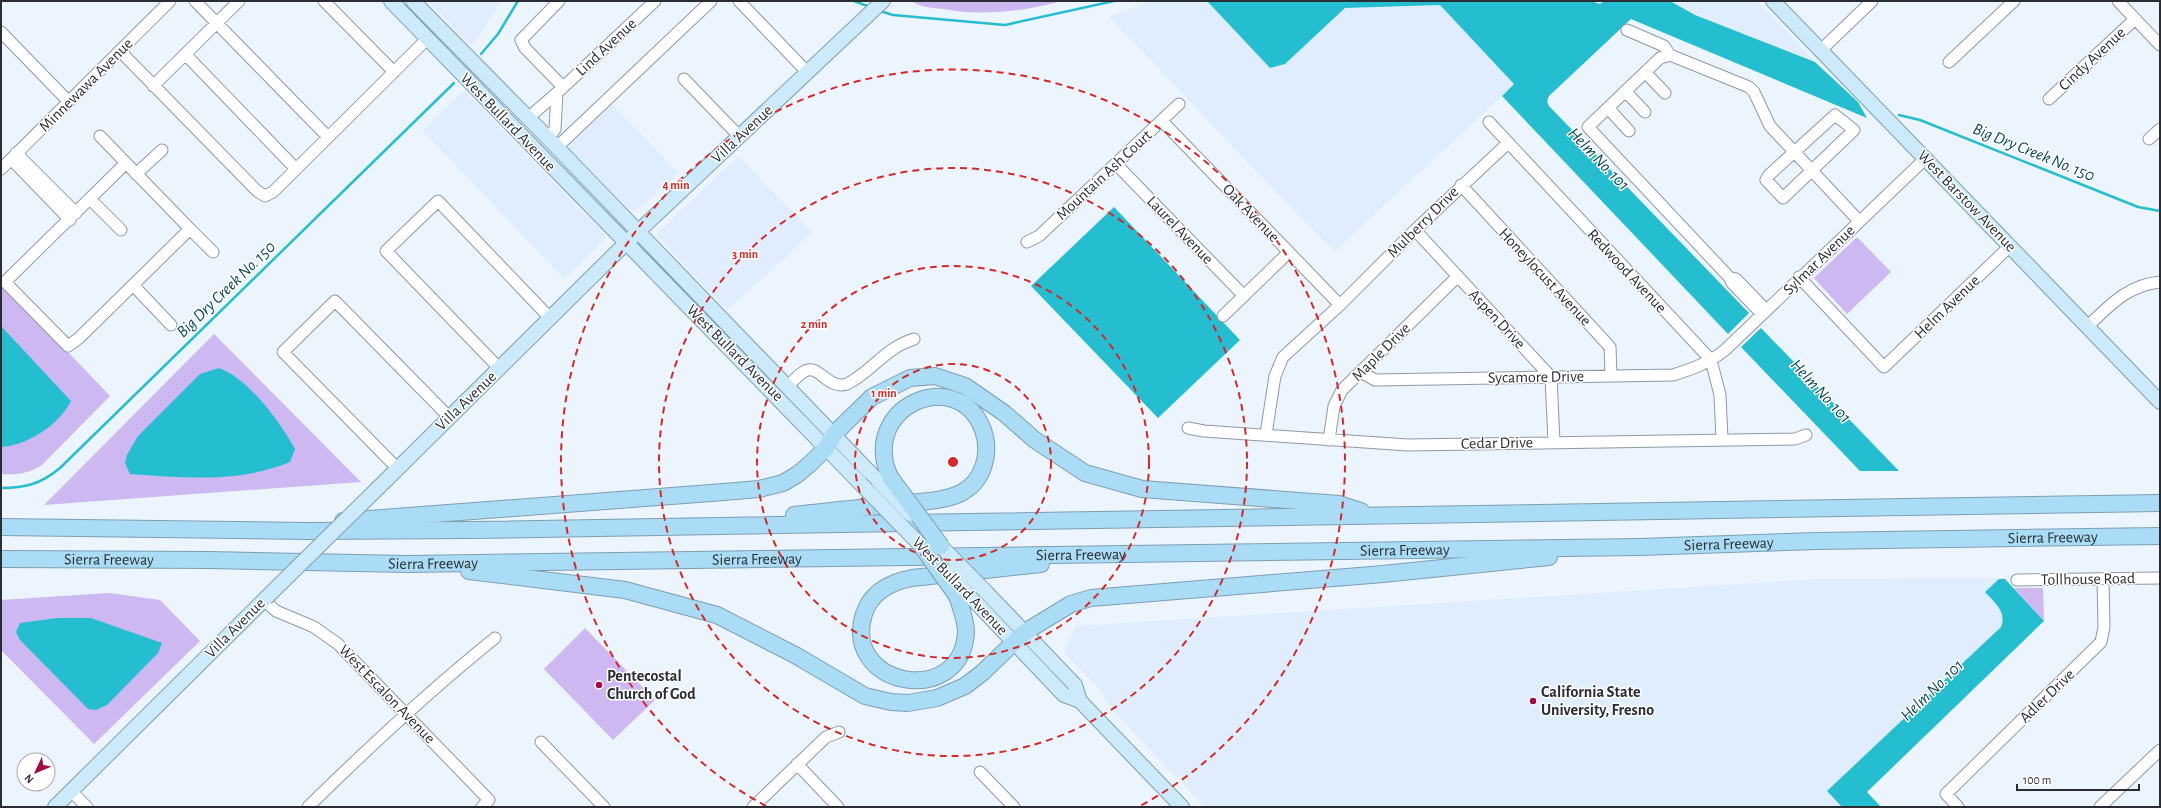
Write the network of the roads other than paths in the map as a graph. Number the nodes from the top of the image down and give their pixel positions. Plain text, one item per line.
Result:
1 (170, 1) edge
2 (194, 1) edge
3 (239, 1) edge
4 (324, 1) edge
5 (391, 1) edge
6 (413, 1) edge
7 (559, 1) edge
8 (655, 1) edge
9 (711, 1) edge
10 (739, 1) edge
11 (883, 1) edge
12 (1773, 1) edge
13 (1872, 1) edge
14 (2014, 1) edge
15 (2118, 1) edge
16 (2135, 18) junction
17 (217, 24) junction
18 (1627, 30) dead end
19 (1, 32) edge
20 (428, 38) junction
21 (2160, 45) edge
22 (1821, 50) junction
23 (120, 52) junction
24 (186, 55) junction
25 (1670, 55) junction
26 (1949, 62) dead end
27 (394, 72) junction
28 (807, 72) junction
29 (1645, 72) junction
30 (684, 79) dead end
31 (494, 84) junction
32 (153, 86) junction
33 (560, 90) junction
34 (1625, 91) junction
35 (1665, 93) dead end
36 (2049, 99) dead end
37 (69, 102) junction
38 (1179, 104) dead end
39 (1608, 108) junction
40 (1645, 112) dead end
41 (528, 118) junction
42 (1162, 121) junction
43 (1489, 122) dead end
44 (2160, 129) edge
45 (1629, 130) dead end
46 (100, 136) dead end
47 (739, 136) junction
48 (328, 137) junction
49 (2149, 139) dead end
50 (1508, 142) junction
51 (552, 143) junction
52 (1796, 149) junction
53 (162, 150) dead end
54 (13, 156) junction
55 (1926, 158) junction
56 (126, 163) junction
57 (1116, 164) junction
58 (1814, 168) junction
59 (1, 169) edge
60 (296, 169) junction
61 (136, 174) junction
62 (1460, 185) junction
63 (90, 199) junction
64 (73, 216) junction
65 (1862, 219) junction
66 (190, 229) junction
67 (121, 230) dead end
68 (1415, 230) junction
69 (637, 232) junction
70 (1026, 242) dead end
71 (626, 243) junction
72 (2010, 246) junction
73 (214, 252) dead end
74 (1290, 252) junction
75 (1458, 276) junction
76 (1799, 277) junction
77 (2160, 282) edge
78 (133, 285) junction
79 (1244, 296) junction
80 (1340, 305) junction
81 (1764, 312) junction
82 (1223, 316) dead end
83 (550, 318) junction
84 (171, 325) dead end
85 (2088, 326) junction
86 (914, 339) dead end
87 (722, 340) junction
88 (1711, 360) junction
89 (499, 368) junction
90 (1361, 372) junction
91 (1611, 375) junction
92 (1551, 377) junction
93 (788, 386) junction
94 (2160, 402) edge
95 (449, 417) junction
96 (1188, 428) dead end
97 (1266, 434) junction
98 (1806, 435) dead end
99 (1722, 439) junction
100 (1329, 440) junction
101 (830, 441) junction
102 (1554, 442) junction
103 (398, 468) junction
104 (885, 479) junction
105 (2160, 503) edge
106 (1376, 516) junction
107 (692, 525) junction
108 (1, 527) edge
109 (218, 529) junction
110 (2160, 536) edge
111 (941, 546) joint
112 (1640, 547) junction
113 (923, 548) joint
114 (1148, 552) junction
115 (1, 559) edge
116 (408, 564) junction
117 (2160, 578) edge
118 (2103, 579) junction
119 (2017, 580) dead end
120 (962, 595) junction
121 (265, 599) junction
122 (1020, 637) junction
123 (495, 638) dead end
124 (407, 713) junction
125 (839, 732) dead end
126 (541, 742) dead end
127 (2160, 750) edge
128 (797, 764) junction
129 (980, 772) dead end
130 (71, 791) junction
131 (55, 807) edge
132 (87, 807) edge
133 (308, 807) edge
134 (482, 807) edge
135 (604, 807) edge
136 (753, 807) edge
137 (838, 807) edge
138 (1014, 807) edge
139 (1182, 807) edge
140 (1958, 807) edge
141 (2100, 807) edge

1 - 23 street, Minnewawa Avenue
2 - 17 street
3 - 17 street
4 - 27 street
5 - 20 main road, West Bullard Avenue
6 - 31 main road, West Bullard Avenue
7 - 33 street
8 - 33 street, Lind Avenue
9 - 51 street
10 - 28 street
11 - 28 main road, Villa Avenue
12 - 22 main road, West Barstow Avenue
13 - 22 street
14 - 26 street
15 - 16 street
16 - 21 street
16 - 36 street, Cindy Avenue
17 - 24 street
17 - 48 street
18 - 25 street
19 - 37 street
20 - 27 street
20 - 31 main road
20 - 71 main road, West Bullard Avenue
22 - 55 main road, West Barstow Avenue
23 - 32 street
23 - 37 street, Minnewawa Avenue
24 - 32 street
24 - 60 street
25 - 29 street
25 - 52 street
27 - 48 street
28 - 47 main road, Villa Avenue
29 - 34 street
29 - 35 street
30 - 47 street
31 - 41 main road, West Bullard Avenue
32 - 60 street
33 - 41 street, Lind Avenue
33 - 51 street
34 - 39 street
34 - 40 street
37 - 54 street, Minnewawa Avenue
38 - 42 street, Mountain Ash Court
39 - 45 street
39 - 81 street
41 - 51 main road, West Bullard Avenue
42 - 57 street, Mountain Ash Court
42 - 74 street, Oak Avenue
43 - 50 street, Redwood Avenue
44 - 49 street
46 - 56 street
47 - 69 main road, Villa Avenue
48 - 60 street
50 - 62 street, Mulberry Drive
50 - 88 street, Redwood Avenue
51 - 69 main road, West Bullard Avenue
52 - 58 street
52 - 58 street
52 - 58 street
53 - 61 street
54 - 59 street, Minnewawa Avenue
54 - 64 street
55 - 65 street, Sylmar Avenue
55 - 72 main road, West Barstow Avenue
56 - 61 street
56 - 63 street
57 - 70 street, Mountain Ash Court
57 - 79 street, Laurel Avenue
58 - 65 street
61 - 66 street
62 - 68 street, Mulberry Drive
62 - 91 street, Honeylocust Avenue
63 - 64 street
63 - 67 street
64 - 78 street
65 - 76 street, Sylmar Avenue
66 - 73 street
66 - 78 street
68 - 75 street, Aspen Drive
68 - 80 street, Mulberry Drive
69 - 71 main road, Villa Avenue
69 - 93 main road, West Bullard Avenue
71 - 83 main road, Villa Avenue
71 - 87 main road, West Bullard Avenue
72 - 76 street, Helm Avenue
72 - 85 main road, West Barstow Avenue
74 - 79 street
74 - 80 street, Oak Avenue
75 - 90 street, Maple Drive
75 - 92 street, Aspen Drive
76 - 81 street, Sylmar Avenue
77 - 85 street
78 - 84 street
79 - 82 street
80 - 97 street, Mulberry Drive
81 - 88 street, Sylmar Avenue
83 - 89 main road, Villa Avenue
83 - 89 street
85 - 94 main road, West Barstow Avenue
86 - 93 street
87 - 93 main road
87 - 101 main road, West Bullard Avenue
88 - 91 street, Sycamore Drive
88 - 99 street, Redwood Avenue
89 - 95 main road, Villa Avenue
90 - 92 street, Sycamore Drive
90 - 100 street, Maple Drive
91 - 92 street, Sycamore Drive
92 - 102 street
93 - 101 main road, West Bullard Avenue
95 - 103 main road, Villa Avenue
95 - 103 street
96 - 97 street, Cedar Drive
97 - 100 street, Cedar Drive
98 - 99 street, Cedar Drive
99 - 102 street, Cedar Drive
100 - 102 street, Cedar Drive
101 - 104 main road, West Bullard Avenue
101 - 106 highway
101 - 109 highway
101 - 113 main road, West Bullard Avenue, bridge
103 - 121 main road, Villa Avenue, bridge
104 - 107 highway
104 - 111 highway, bridge
105 - 106 highway, Sierra Freeway
106 - 107 highway, Sierra Freeway
107 - 109 highway, Sierra Freeway
108 - 109 highway, Sierra Freeway
110 - 112 highway, Sierra Freeway
111 - 122 main road, West Bullard Avenue, bridge
112 - 114 highway, Sierra Freeway
112 - 122 highway
113 - 120 highway, bridge
114 - 116 highway, Sierra Freeway
114 - 120 highway
115 - 116 highway, Sierra Freeway
116 - 122 highway
117 - 118 street, Tollhouse Road
118 - 119 street, Tollhouse Road
118 - 140 street, Adler Drive
120 - 122 main road, West Bullard Avenue
121 - 124 street, West Escalon Avenue
121 - 130 main road, Villa Avenue
122 - 139 main road, West Bullard Avenue
123 - 124 street
124 - 133 street
124 - 134 street, West Escalon Avenue
125 - 128 street
126 - 135 street
127 - 141 street
128 - 136 street
128 - 137 street
129 - 138 street
130 - 131 main road, Villa Avenue
130 - 132 street

